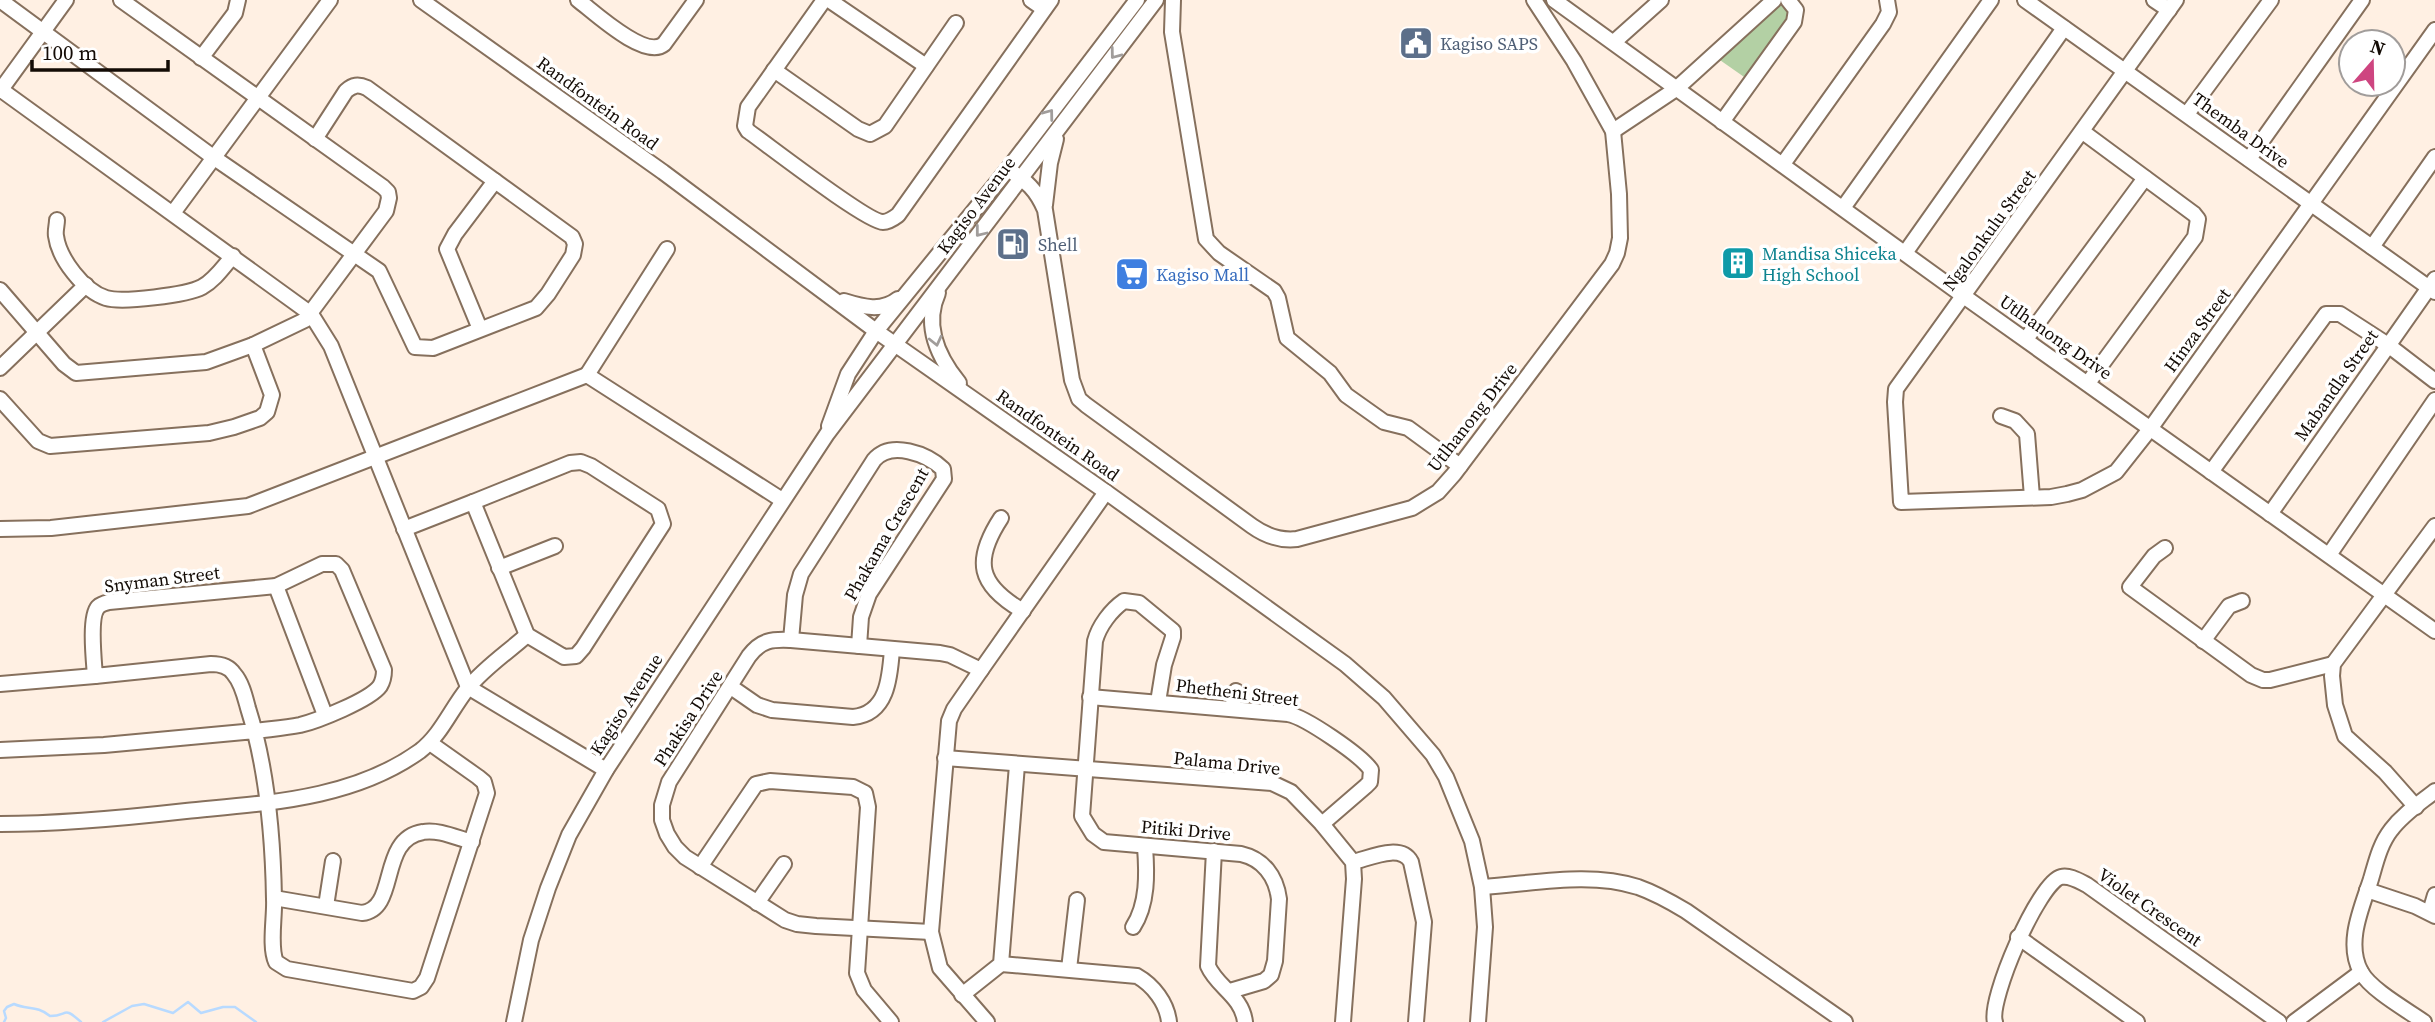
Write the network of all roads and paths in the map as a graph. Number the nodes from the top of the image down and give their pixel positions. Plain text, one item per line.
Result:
1 (0, 0) edge
2 (66, 0) edge
3 (121, 0) edge
4 (237, 0) edge
5 (330, 0) edge
6 (421, 0) edge
7 (578, 0) edge
8 (696, 0) edge
9 (827, 0) edge
10 (1031, 0) edge
11 (1137, 0) edge
12 (1156, 0) edge
13 (1173, 0) edge
14 (1554, 0) edge
15 (1661, 0) edge
16 (1774, 0) edge
17 (1788, 0) edge
18 (1990, 0) edge
19 (2025, 0) edge
20 (2154, 0) edge
21 (2271, 0) edge
22 (2362, 0) edge
23 (1537, 1) edge
24 (1888, 2) edge
25 (1047, 4) edge
26 (2173, 5) edge
27 (956, 23) dead end
28 (2064, 28) junction
29 (44, 30) junction
30 (2435, 30) edge
31 (1614, 42) junction
32 (201, 58) junction
33 (926, 66) junction
34 (775, 70) junction
35 (2126, 72) junction
36 (1676, 89) junction
37 (0, 90) edge
38 (258, 99) junction
39 (2187, 114) junction
40 (1722, 122) junction
41 (1060, 128) junction
42 (1614, 131) junction
43 (2083, 132) junction
44 (315, 139) junction
45 (213, 157) junction
46 (2435, 157) edge
47 (2249, 159) junction
48 (1783, 164) junction
49 (1008, 169) junction
50 (2145, 177) junction
51 (1022, 178) junction
52 (495, 181) junction
53 (2310, 204) junction
54 (1843, 208) junction
55 (1045, 210) junction
56 (173, 214) junction
57 (57, 220) dead end
58 (2372, 247) junction
59 (667, 249) dead end
60 (1905, 253) junction
61 (355, 254) junction
62 (233, 256) junction
63 (944, 279) junction
64 (86, 285) junction
65 (2433, 286) edge
66 (0, 290) edge
67 (909, 290) junction
68 (1965, 297) junction
69 (835, 299) junction
70 (311, 314) junction
71 (480, 329) junction
72 (876, 331) junction
73 (36, 333) junction
74 (2026, 339) junction
75 (895, 344) junction
76 (253, 345) junction
77 (2388, 345) junction
78 (924, 364) junction
79 (0, 368) edge
80 (587, 374) junction
81 (848, 374) junction
82 (871, 374) junction
83 (2434, 380) edge
84 (2088, 383) junction
85 (969, 396) junction
86 (0, 399) edge
87 (2435, 400) edge
88 (2001, 416) dead end
89 (2150, 429) junction
90 (827, 434) junction
91 (374, 456) junction
92 (1460, 466) junction
93 (2211, 472) junction
94 (1106, 492) junction
95 (2032, 497) junction
96 (782, 500) junction
97 (473, 502) junction
98 (1901, 502) joint
99 (2270, 514) junction
100 (1001, 518) dead end
101 (2435, 526) edge
102 (0, 529) edge
103 (404, 529) junction
104 (555, 546) dead end
105 (2165, 548) dead end
106 (2329, 555) junction
107 (499, 568) junction
108 (276, 586) junction
109 (2385, 595) junction
110 (2242, 601) dead end
111 (1023, 611) junction
112 (2435, 631) edge
113 (527, 635) junction
114 (791, 640) junction
115 (2203, 641) junction
116 (859, 646) junction
117 (892, 649) junction
118 (2333, 663) junction
119 (981, 670) junction
120 (95, 676) junction
121 (0, 684) edge
122 (468, 687) junction
123 (731, 687) junction
124 (1236, 691) dead end
125 (1090, 697) junction
126 (1158, 702) junction
127 (1232, 708) junction
128 (326, 715) junction
129 (255, 731) junction
130 (430, 743) junction
131 (0, 750) edge
132 (946, 758) junction
133 (1017, 765) junction
134 (1084, 769) junction
135 (606, 770) junction
136 (2435, 790) edge
137 (267, 802) junction
138 (2416, 807) junction
139 (0, 824) edge
140 (1322, 824) junction
141 (472, 842) junction
142 (1145, 847) junction
143 (1214, 852) junction
144 (333, 861) dead end
145 (1353, 862) junction
146 (785, 864) dead end
147 (700, 867) junction
148 (1482, 887) junction
149 (2367, 890) junction
150 (2435, 895) edge
151 (274, 898) junction
152 (1077, 900) dead end
153 (757, 903) junction
154 (326, 906) junction
155 (2433, 914) edge
156 (1133, 927) dead end
157 (859, 929) junction
158 (930, 932) junction
159 (2018, 937) junction
160 (1001, 964) junction
161 (1069, 969) junction
162 (2361, 972) junction
163 (1230, 991) junction
164 (962, 995) junction
165 (514, 1022) edge
166 (891, 1022) edge
167 (987, 1022) edge
168 (1169, 1022) edge
169 (1245, 1022) edge
170 (1343, 1022) edge
171 (1416, 1022) edge
172 (1478, 1022) edge
173 (1844, 1022) edge
174 (1995, 1022) edge
175 (2137, 1022) edge
176 (2279, 1022) edge
177 (2294, 1022) edge
178 (2424, 1022) edge

1 - 29 street
2 - 29 street
3 - 32 street
4 - 32 street
5 - 38 street
6 - 69 street, Randfontein Road
7 - 8 street
9 - 33 street
9 - 34 street
10 - 25 street
49 -> 11 street, Kagiso Avenue
12 -> 41 street, Kagiso Avenue
13 - 92 street
14 - 31 street, Utlhanong Drive
15 - 31 street
16 - 36 street
17 - 40 street
18 - 54 street
19 - 28 street, Themba Drive
20 - 26 street
21 - 39 street
22 - 47 street
23 - 42 street, Utlhanong Drive
24 - 48 street
25 - 34 street
26 - 35 street, Ngalonkulu Street
27 - 33 street
28 - 35 street, Themba Drive
28 - 60 street
29 - 37 street
29 - 45 street
30 - 53 street, Hinza Street
31 - 36 street, Utlhanong Drive
32 - 38 street
33 - 34 street
35 - 39 street, Themba Drive
35 - 43 street, Ngalonkulu Street
36 - 40 street, Utlhanong Drive
36 - 42 street
37 - 56 street
38 - 44 street
38 - 45 street
39 - 47 street, Themba Drive
40 - 48 street, Utlhanong Drive
41 - 51 street, Kagiso Avenue
41 - 55 street
42 - 92 street, Utlhanong Drive
43 - 50 street
43 - 68 street, Ngalonkulu Street
44 - 52 street
44 - 61 street
45 - 56 street
45 - 61 street
46 - 58 street
47 - 53 street, Themba Drive
48 - 54 street, Utlhanong Drive
49 - 51 street, Utlhanong Drive
49 - 67 street, Kagiso Avenue
50 - 74 street
50 - 84 street
51 - 55 street, Utlhanong Drive
51 -> 63 street, Kagiso Avenue
52 - 71 street
52 - 71 street
53 - 58 street, Themba Drive
53 - 89 street, Hinza Street
54 - 60 street, Utlhanong Drive
55 - 92 street, Utlhanong Drive
56 - 62 street
57 - 64 street
58 - 65 street, Themba Drive
59 - 80 street
60 - 68 street, Utlhanong Drive
61 - 70 street
61 - 71 street
62 - 64 street
62 - 70 street
63 - 75 street, Kagiso Avenue
63 -> 85 street
64 - 73 street
65 - 77 street, Mabandla Street
66 - 73 street
67 - 69 street
67 - 72 street, Kagiso Avenue
68 - 74 street, Utlhanong Drive
68 - 98 street, Ngalonkulu Street
69 - 72 street, Randfontein Road
69 - 81 street
70 - 76 street
70 - 91 street
72 - 75 street, Randfontein Road
72 - 81 street, Kagiso Avenue
73 - 76 street
73 - 79 street
74 - 84 street, Utlhanong Drive
75 - 78 street, Randfontein Road
75 - 82 street, Kagiso Avenue
76 - 86 street
77 - 83 street
77 - 93 street
77 - 99 street, Mabandla Street
78 - 82 street
78 - 85 street, Randfontein Road
80 - 91 street
80 - 96 street
81 - 90 street, Kagiso Avenue
82 - 90 street, Kagiso Avenue
84 - 89 street, Utlhanong Drive
85 - 94 street, Randfontein Road
87 - 106 street
88 - 95 street
89 - 93 street, Utlhanong Drive
89 - 95 street, Hinza Street
90 - 96 street, Kagiso Avenue
91 - 102 street
91 - 103 street
93 - 99 street, Utlhanong Drive
94 - 111 street
94 - 148 street, Randfontein Road
95 - 98 street, Hinza Street
96 - 135 street, Kagiso Avenue
97 - 103 street
97 - 107 street
97 - 113 street
99 - 106 street, Utlhanong Drive
100 - 111 street
101 - 109 street
103 - 122 street
104 - 107 street
105 - 115 street
106 - 109 street, Utlhanong Drive
107 - 113 street
108 - 120 street, Snyman Street
108 - 128 street
108 - 128 street, Snyman Street
109 - 112 street, Utlhanong Drive
109 - 118 street
110 - 115 street
111 - 119 street
113 - 122 street
114 - 116 street, Phakisa Drive
114 - 116 street, Phakama Crescent
114 - 123 street, Phakisa Drive
115 - 118 street
116 - 117 street, Phakisa Drive
117 - 119 street, Phakisa Drive
117 - 123 street
118 - 138 street
119 - 132 street
120 - 121 street
120 - 129 street
122 - 130 street
122 - 135 street
123 - 147 street, Phakisa Drive
124 - 127 street
125 - 126 street, Phetheni Street
125 - 126 street
125 - 134 street
126 - 127 street, Phetheni Street
127 - 140 street, Phetheni Street
128 - 129 street
129 - 131 street
129 - 137 street
130 - 137 street
130 - 141 street
132 - 133 street, Palama Drive
132 - 158 street
133 - 134 street, Palama Drive
133 - 160 street
134 - 140 street, Palama Drive
134 - 142 street, Pitiki Drive
135 - 165 street, Kagiso Avenue
136 - 138 street
137 - 139 street
137 - 151 street
138 - 149 street
140 - 145 street, Palama Drive
141 - 151 street
141 - 154 street
142 - 143 street, Pitiki Drive
142 - 156 street
143 - 163 street
143 - 163 street, Pitiki Drive
144 - 154 street
145 - 170 street
145 - 171 street
146 - 153 street
147 - 153 street, Phakisa Drive
147 - 157 street
148 - 172 street, Randfontein Road
148 - 173 street
149 - 155 street
149 - 162 street
150 - 155 street
151 - 154 street
152 - 161 street
153 - 157 street, Phakisa Drive
157 - 158 street, Phakisa Drive
157 - 166 street
158 - 164 street
159 - 174 street, Violet Crescent
159 - 175 street
159 - 176 street, Violet Crescent
160 - 161 street
160 - 164 street
161 - 168 street
162 - 177 street
162 - 178 street
163 - 169 street
164 - 167 street

